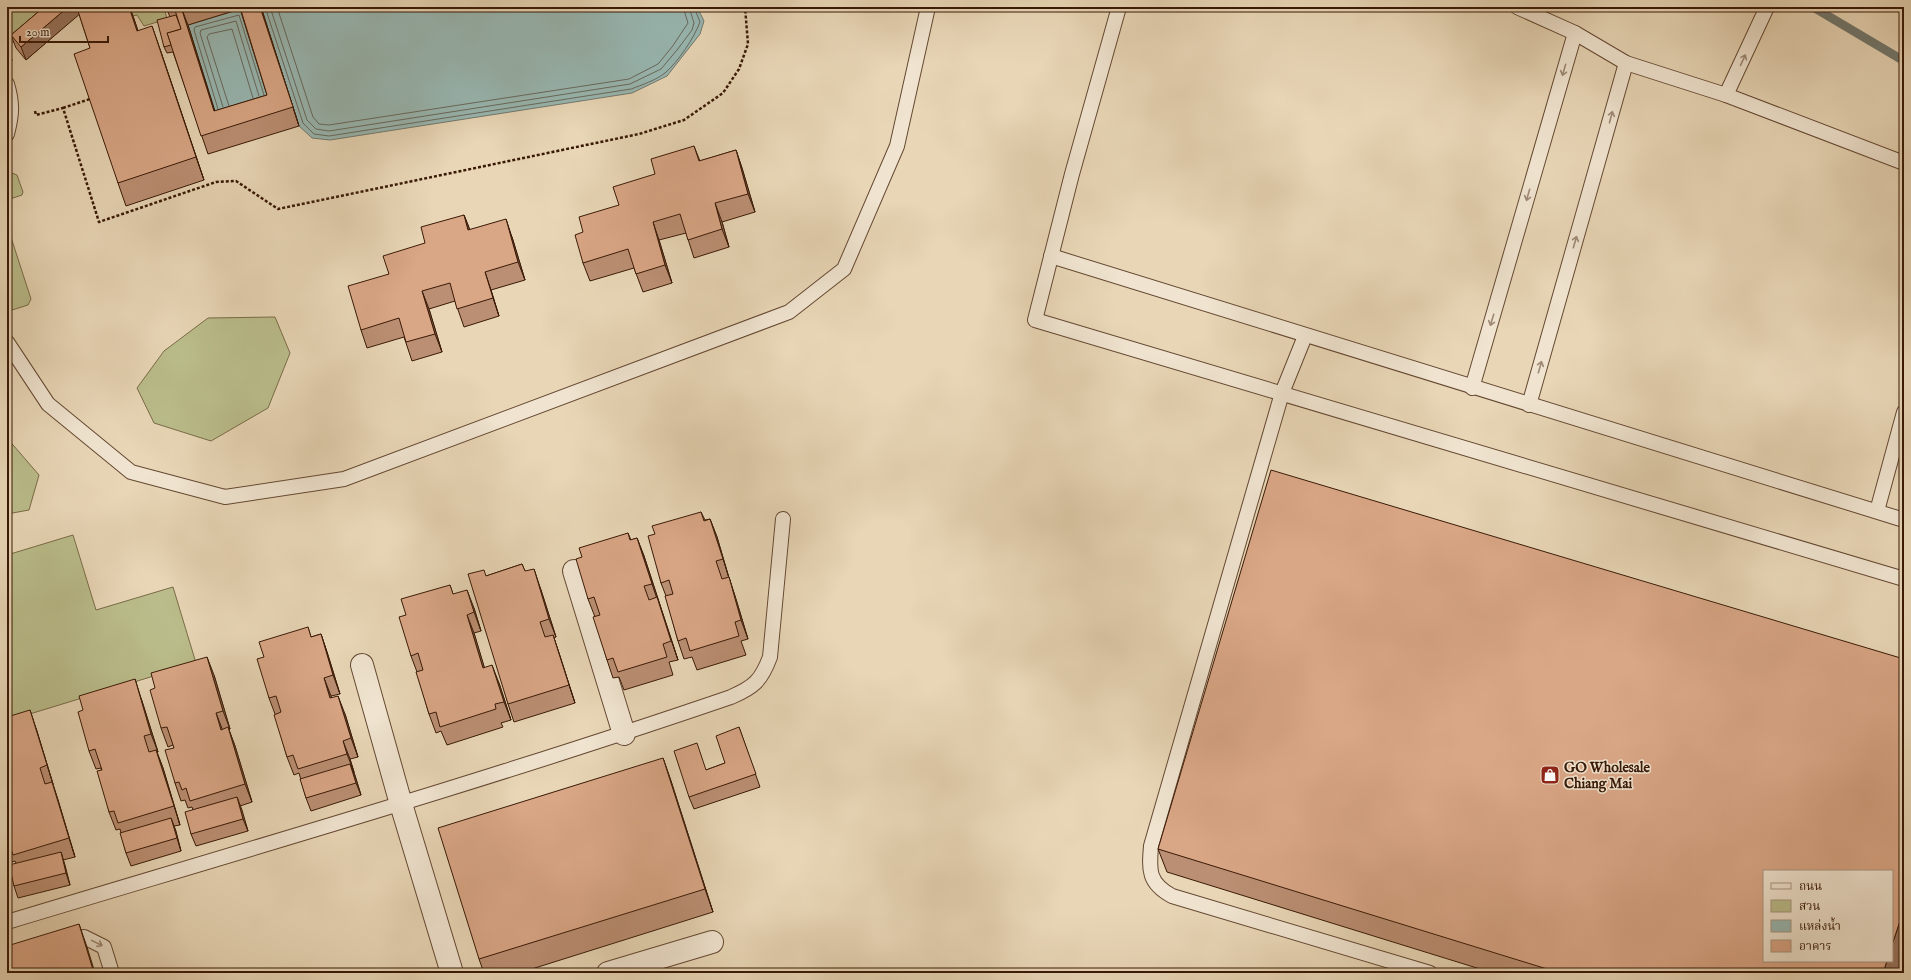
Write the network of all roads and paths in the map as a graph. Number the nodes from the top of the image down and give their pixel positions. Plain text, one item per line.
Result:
1 (745, 7) edge
2 (928, 7) edge
3 (1119, 7) edge
4 (1516, 7) edge
5 (1765, 11) edge
6 (1574, 33) junction
7 (7, 56) edge
8 (12, 62) dead end
9 (1626, 63) junction
10 (7, 84) edge
11 (1726, 95) junction
12 (90, 99) edge
13 (33, 104) dead end
14 (63, 108) junction
15 (7, 134) edge
16 (1904, 163) edge
17 (1051, 256) junction
18 (1305, 336) junction
19 (7, 342) edge
20 (1472, 388) junction
21 (1282, 393) junction
22 (1529, 405) junction
23 (1904, 412) edge
24 (1877, 511) junction
25 (783, 519) dead end
26 (1904, 520) edge
27 (574, 571) dead end
28 (1904, 578) edge
29 (362, 665) dead end
30 (624, 734) junction
31 (401, 804) junction
32 (7, 922) edge
33 (712, 942) dead end
34 (49, 947) edge
35 (112, 973) edge
36 (452, 973) edge
37 (608, 973) edge
38 (1430, 973) edge

1 - 14 path
2 - 19 lane
3 - 17 lane
4 - 6 lane
11 -> 5 lane
6 - 9 lane
6 -> 20 lane
7 - 8 path
9 - 11 lane
22 -> 9 lane
10 - 15 lane
11 - 16 lane
12 - 14 path
13 - 14 path
17 - 18 lane
17 - 21 lane
18 - 20 lane
18 - 21 lane
20 - 22 lane
21 - 28 lane
21 - 38 lane
22 - 24 lane
23 - 24 lane
24 - 26 lane
25 - 30 lane
27 - 30 street
29 - 31 street
30 - 31 lane
31 - 32 lane
31 - 36 street
33 - 37 street
34 -> 35 lane

